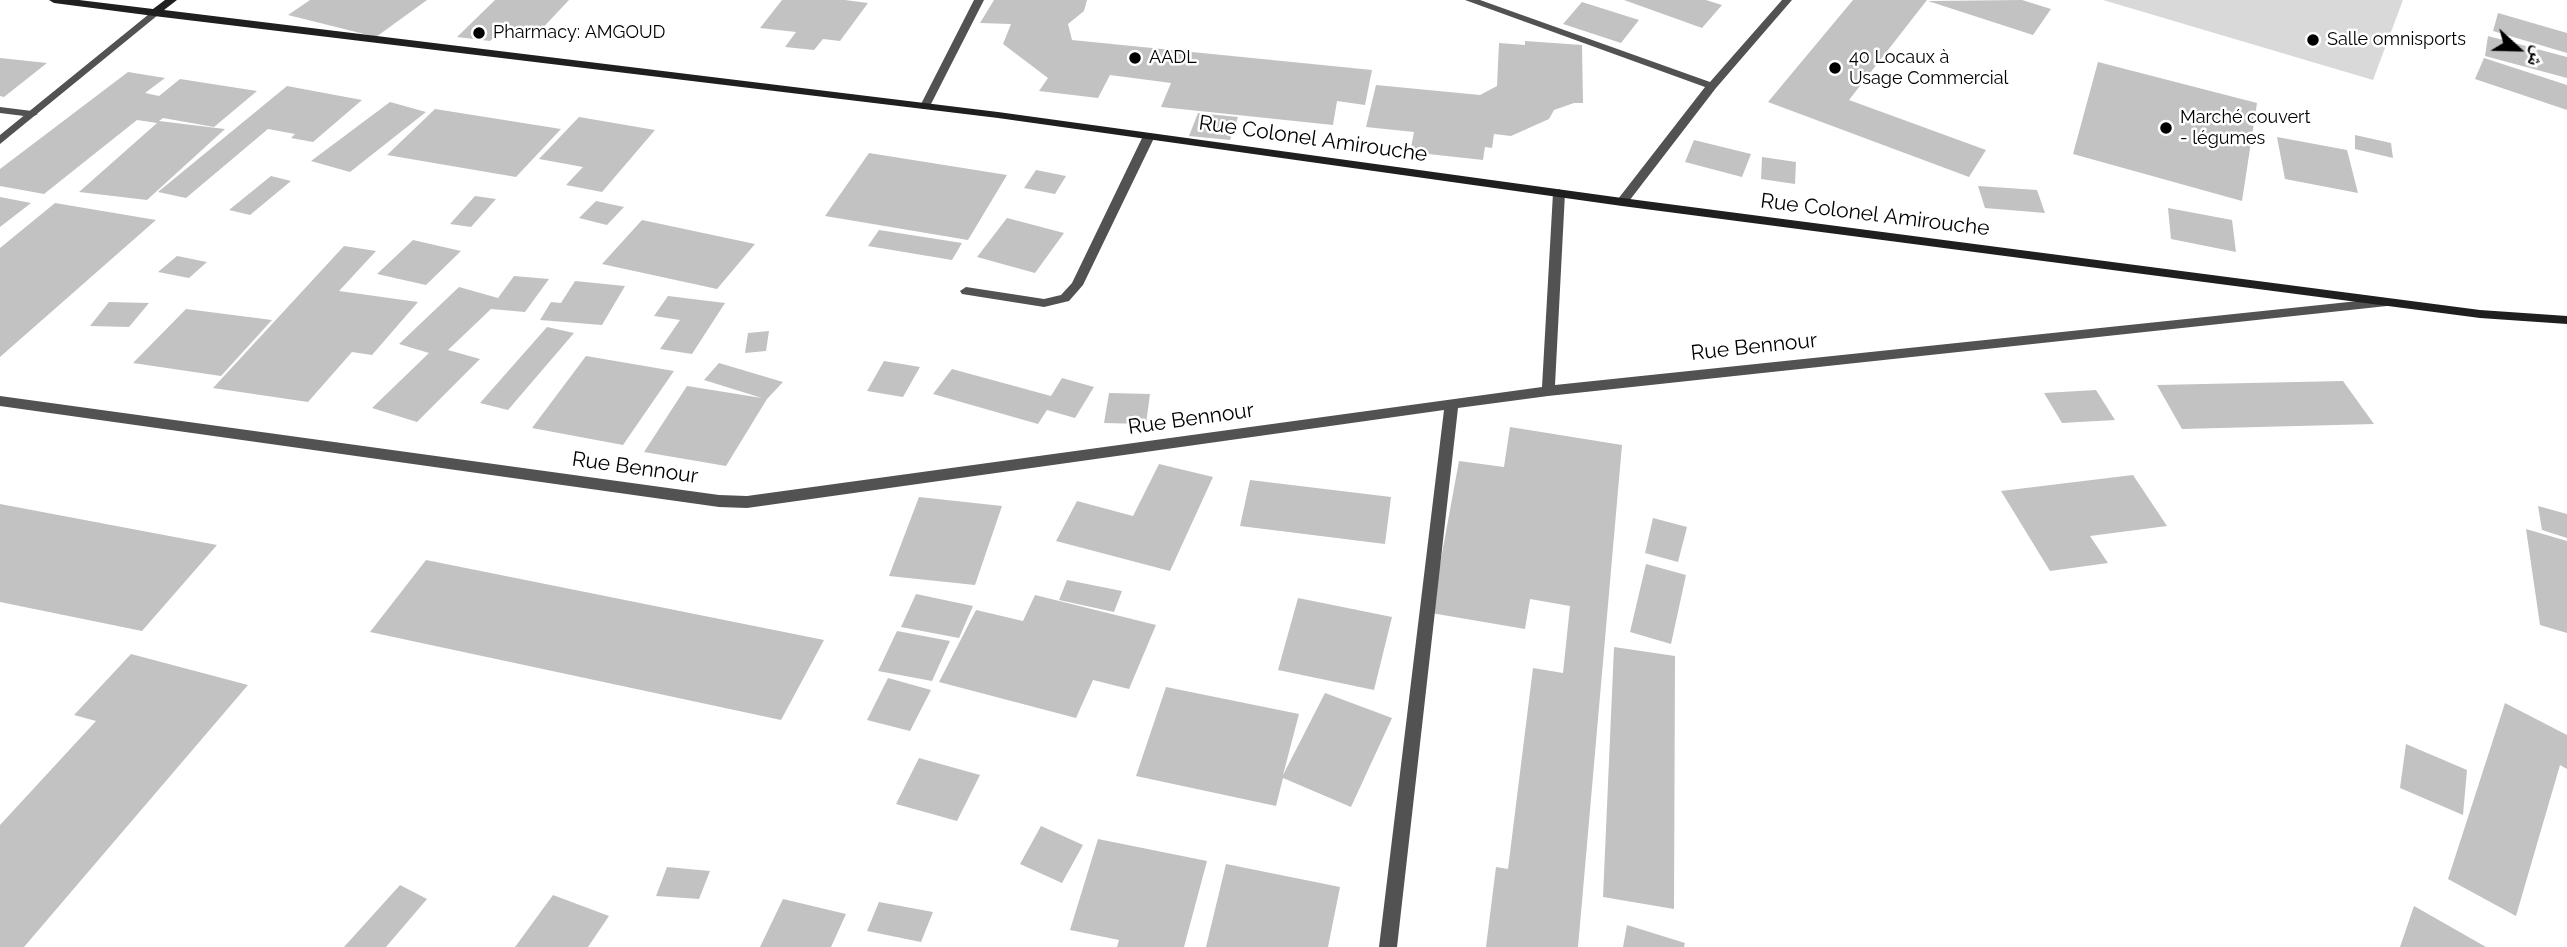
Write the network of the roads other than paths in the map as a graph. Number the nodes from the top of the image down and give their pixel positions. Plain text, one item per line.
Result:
1 (54, 0) edge
2 (172, 0) edge
3 (979, 0) edge
4 (1470, 0) edge
5 (1787, 0) edge
6 (154, 13) junction
7 (1712, 86) junction
8 (925, 106) junction
9 (0, 110) edge
10 (32, 114) junction
11 (1149, 136) junction
12 (0, 141) edge
13 (1559, 193) junction
14 (1622, 202) junction
15 (966, 291) dead end
16 (2391, 302) junction
17 (2567, 320) edge
18 (1548, 391) junction
19 (0, 401) edge
20 (1452, 403) junction
21 (1388, 947) edge

1 - 6 main road, Rue Colonel Amirouche
2 - 6 main road
3 - 8 street
4 - 7 street
5 - 7 street
6 - 8 main road, Rue Colonel Amirouche
6 - 10 street
7 - 14 street
8 - 11 main road, Rue Colonel Amirouche
9 - 10 street
10 - 12 street
11 - 13 main road, Rue Colonel Amirouche
11 - 15 street
13 - 14 main road, Rue Colonel Amirouche
13 - 18 street
14 - 16 main road, Rue Colonel Amirouche
16 - 17 main road, Rue Colonel Amirouche
16 - 18 street, Rue Bennour
18 - 20 street, Rue Bennour
19 - 20 street, Rue Bennour
20 - 21 street

